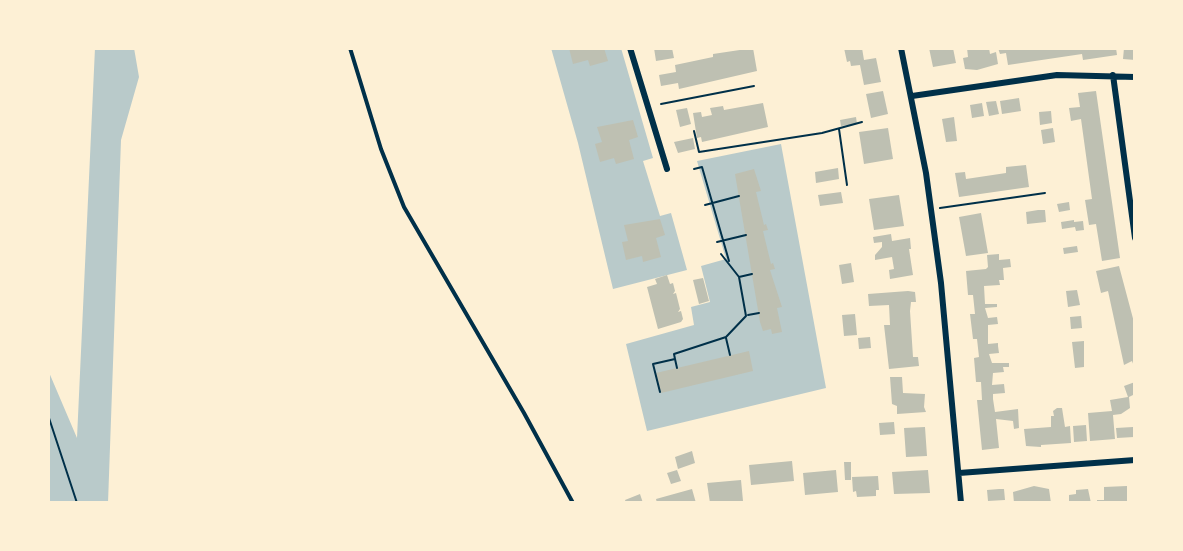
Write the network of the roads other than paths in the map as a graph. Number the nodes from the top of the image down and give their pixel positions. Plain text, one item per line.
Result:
1 (350, 48) edge
2 (630, 48) edge
3 (902, 48) edge
4 (1113, 75) junction
5 (1135, 77) edge
6 (912, 96) junction
7 (667, 169) dead end
8 (1135, 238) edge
9 (1135, 460) edge
10 (959, 473) junction
11 (573, 503) edge
12 (961, 503) edge

1 - 11 lane
2 - 7 street
3 - 6 street
4 - 5 street
4 - 6 street
4 - 8 street
6 - 10 street
9 - 10 street
10 - 12 street

